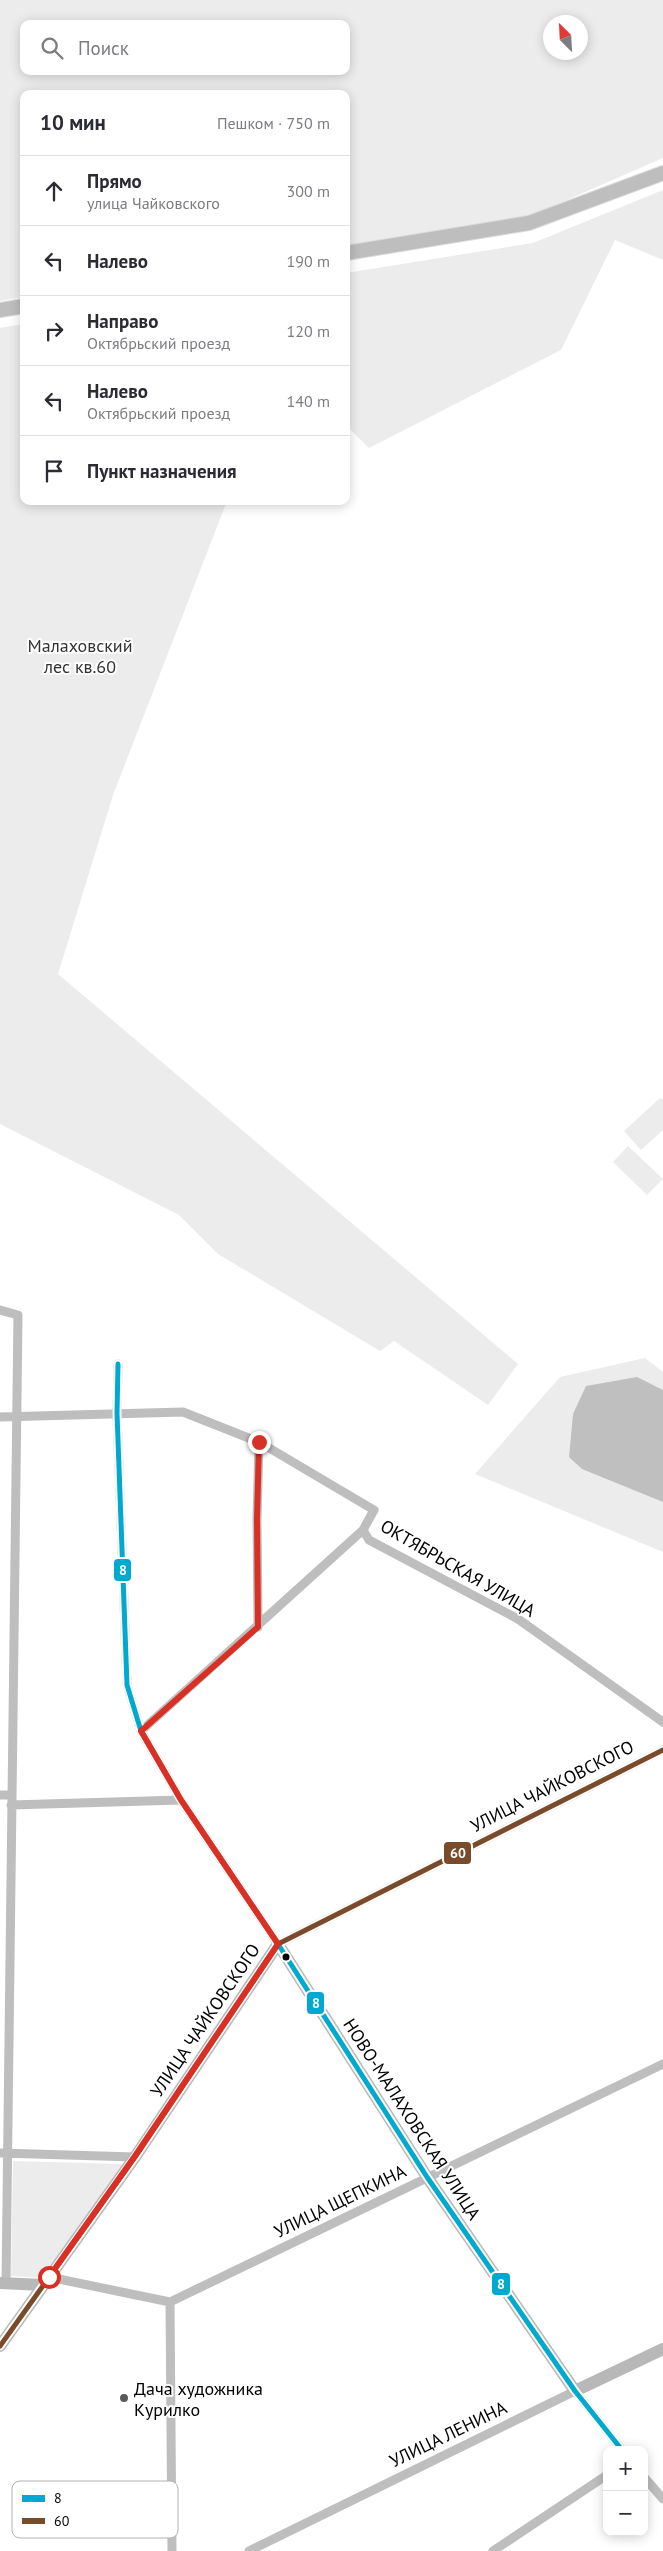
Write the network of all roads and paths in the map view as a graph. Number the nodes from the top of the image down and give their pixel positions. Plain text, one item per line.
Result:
1 (663, 173) edge
2 (350, 252) edge
3 (20, 307) edge
4 (0, 310) edge
5 (0, 1310) edge
6 (118, 1364) dead end
7 (117, 1413) junction
8 (0, 1417) edge
9 (16, 1417) junction
10 (259, 1442) junction
11 (363, 1530) junction
12 (258, 1627) junction
13 (663, 1722) edge
14 (141, 1731) junction
15 (663, 1750) edge
16 (0, 1795) edge
17 (11, 1800) junction
18 (181, 1800) junction
19 (278, 1944) junction
20 (663, 2064) edge
21 (4, 2154) edge
22 (135, 2156) junction
23 (427, 2178) junction
24 (46, 2281) junction
25 (3, 2283) edge
26 (170, 2302) junction
27 (0, 2346) edge
28 (663, 2349) edge
29 (576, 2391) junction
30 (619, 2446) edge
31 (603, 2478) edge
32 (170, 2481) edge
33 (648, 2482) edge
34 (663, 2499) edge
35 (170, 2538) edge
36 (172, 2551) edge
37 (249, 2551) edge
38 (493, 2551) edge

1 - 2 main road
3 - 4 main road
5 - 9 street
6 - 7 street, НОВО-МАЛАХОВСКАЯ УЛИЦА
7 - 9 street, ОКТЯБРЬСКАЯ УЛИЦА
7 - 10 street, ОКТЯБРЬСКАЯ УЛИЦА
7 - 14 street, НОВО-МАЛАХОВСКАЯ УЛИЦА
8 - 9 street, ОКТЯБРЬСКАЯ УЛИЦА
9 - 17 street
10 - 11 street, ОКТЯБРЬСКАЯ УЛИЦА
10 - 12 street
11 - 12 street
11 - 13 street, ОКТЯБРЬСКАЯ УЛИЦА
12 - 14 street
14 - 18 street, НОВО-МАЛАХОВСКАЯ УЛИЦА
15 - 19 street, УЛИЦА ЧАЙКОВСКОГО
16 - 17 street
17 - 18 street
17 - 21 street
18 - 19 street, НОВО-МАЛАХОВСКАЯ УЛИЦА
19 - 22 street, УЛИЦА ЧАЙКОВСКОГО
19 - 23 street, НОВО-МАЛАХОВСКАЯ УЛИЦА
20 - 23 street, УЛИЦА ЩЕПКИНА
21 - 22 street
21 - 25 street
22 - 24 street, УЛИЦА ЧАЙКОВСКОГО
23 - 26 street, УЛИЦА ЩЕПКИНА
23 - 29 street, НОВО-МАЛАХОВСКАЯ УЛИЦА
24 - 25 street
24 - 26 street
24 - 27 street, УЛИЦА ЧАЙКОВСКОГО
26 - 32 street
28 - 29 street, УЛИЦА ЛЕНИНА
29 - 30 street, НОВО-МАЛАХОВСКАЯ УЛИЦА
29 - 37 street, УЛИЦА ЛЕНИНА
31 - 38 street
33 - 34 street
35 - 36 street

